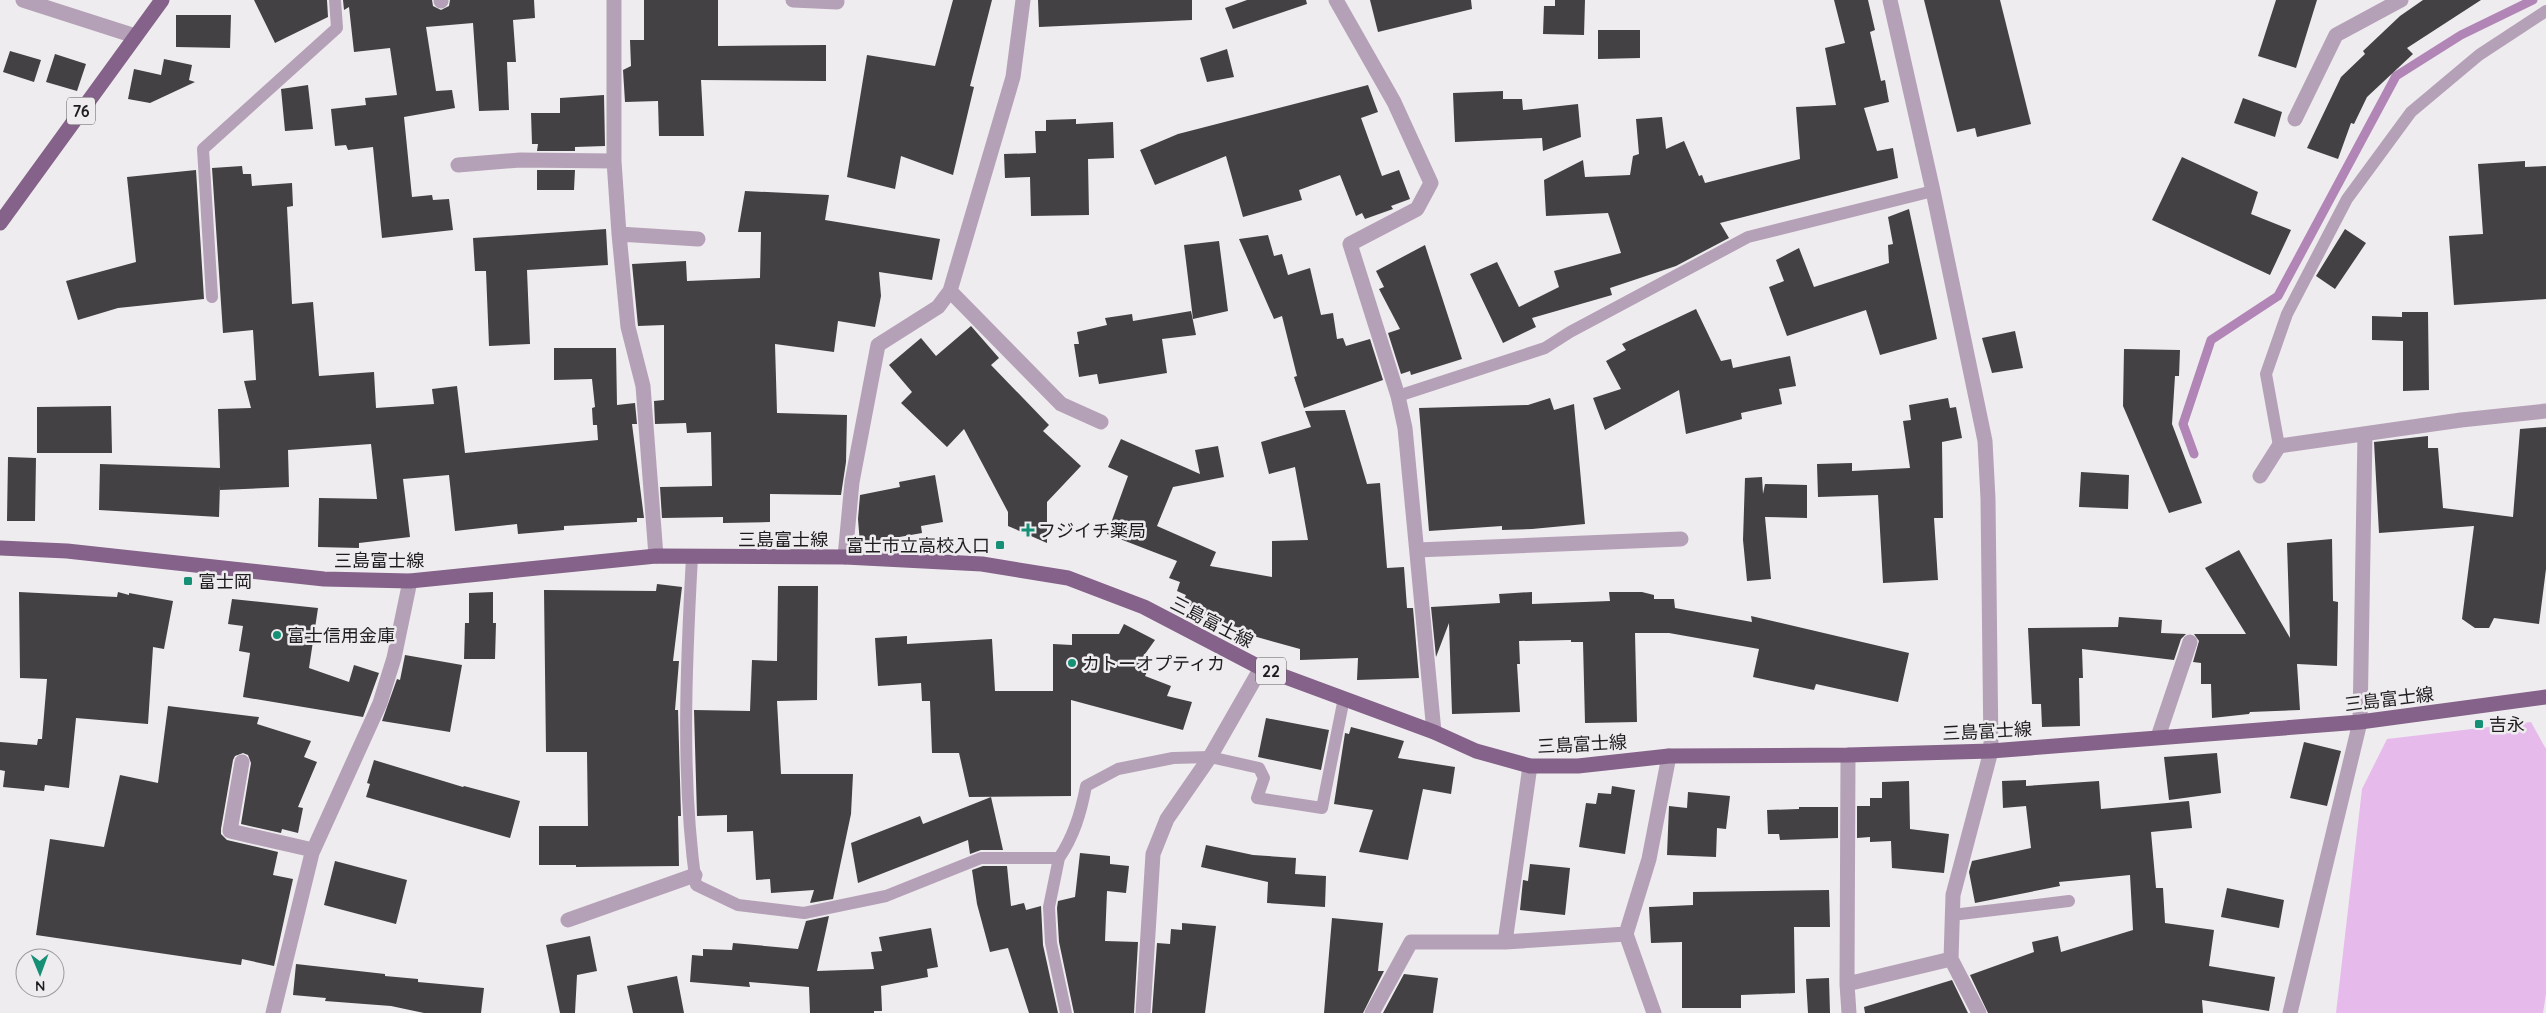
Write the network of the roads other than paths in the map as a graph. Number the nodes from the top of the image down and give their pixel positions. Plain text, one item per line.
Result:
1 (23, 0) edge
2 (162, 0) edge
3 (335, 0) edge
4 (614, 0) edge
5 (792, 0) edge
6 (1023, 0) edge
7 (1336, 0) edge
8 (1890, 0) edge
9 (2401, 0) edge
10 (837, 2) dead end
11 (2546, 11) edge
12 (135, 36) junction
13 (2294, 119) dead end
14 (614, 161) junction
15 (458, 165) dead end
16 (1933, 192) junction
17 (0, 223) edge
18 (619, 234) junction
19 (698, 239) dead end
20 (950, 291) junction
21 (212, 297) dead end
22 (1398, 396) junction
23 (2546, 411) edge
24 (1101, 422) dead end
25 (2365, 434) junction
26 (2279, 446) junction
27 (2260, 476) dead end
28 (1681, 539) dead end
29 (0, 548) edge
30 (1417, 550) junction
31 (656, 556) junction
32 (692, 557) junction
33 (846, 557) junction
34 (410, 581) junction
35 (2190, 642) dead end
36 (1260, 668) junction
37 (2546, 697) edge
38 (1344, 698) junction
39 (2360, 722) junction
40 (1434, 732) junction
41 (2158, 737) junction
42 (1990, 750) junction
43 (1848, 755) junction
44 (1670, 756) junction
45 (1210, 757) junction
46 (242, 762) dead end
47 (1530, 766) junction
48 (313, 850) junction
49 (1059, 858) junction
50 (695, 875) junction
51 (2069, 901) dead end
52 (1952, 915) junction
53 (568, 920) dead end
54 (1626, 934) junction
55 (1505, 942) junction
56 (1951, 959) junction
57 (1847, 984) junction
58 (273, 1013) edge
59 (1066, 1013) edge
60 (1143, 1013) edge
61 (1372, 1013) edge
62 (1654, 1013) edge
63 (1849, 1013) edge
64 (1979, 1013) edge
65 (2290, 1013) edge

1 - 12 street
2 - 12 main road, 76
3 - 21 lane
4 - 14 street
5 - 10 street
6 - 20 street
7 - 22 street
8 - 16 street
9 - 13 street
11 - 26 lane
12 - 17 main road, 76
14 - 15 street
14 - 18 street
16 - 22 lane
16 - 42 street
18 - 19 street
18 - 31 street
20 - 24 street
20 - 33 street
22 - 30 street
23 - 25 street
25 - 26 street
25 - 39 street
26 - 27 street
28 - 30 street
29 - 34 main road, 三島富士線 / 22
30 - 40 street
31 - 32 main road, 三島富士線 / 22
31 - 34 main road, 三島富士線 / 22
32 - 33 main road, 三島富士線 / 22
32 - 50 lane
33 - 36 main road, 三島富士線 / 22
34 - 48 street
35 - 41 street
36 - 38 main road, 三島富士線 / 22
36 - 45 street
37 - 39 main road, 三島富士線 / 22
38 - 40 main road, 三島富士線 / 22
38 - 45 lane
39 - 41 main road, 三島富士線 / 22
39 - 65 street
40 - 47 main road, 三島富士線 / 22
41 - 42 main road, 三島富士線 / 22
42 - 43 main road, 三島富士線 / 22
42 - 52 street
43 - 44 main road, 三島富士線 / 22
43 - 57 street
44 - 47 main road, 三島富士線 / 22
44 - 54 street
45 - 49 lane
45 - 60 street
46 - 48 street
47 - 55 street
48 - 58 street
49 - 50 lane
49 - 59 lane
50 - 53 street
51 - 52 lane
52 - 56 street
54 - 55 street
54 - 62 street
55 - 61 street
56 - 57 street
56 - 64 street
57 - 63 street

